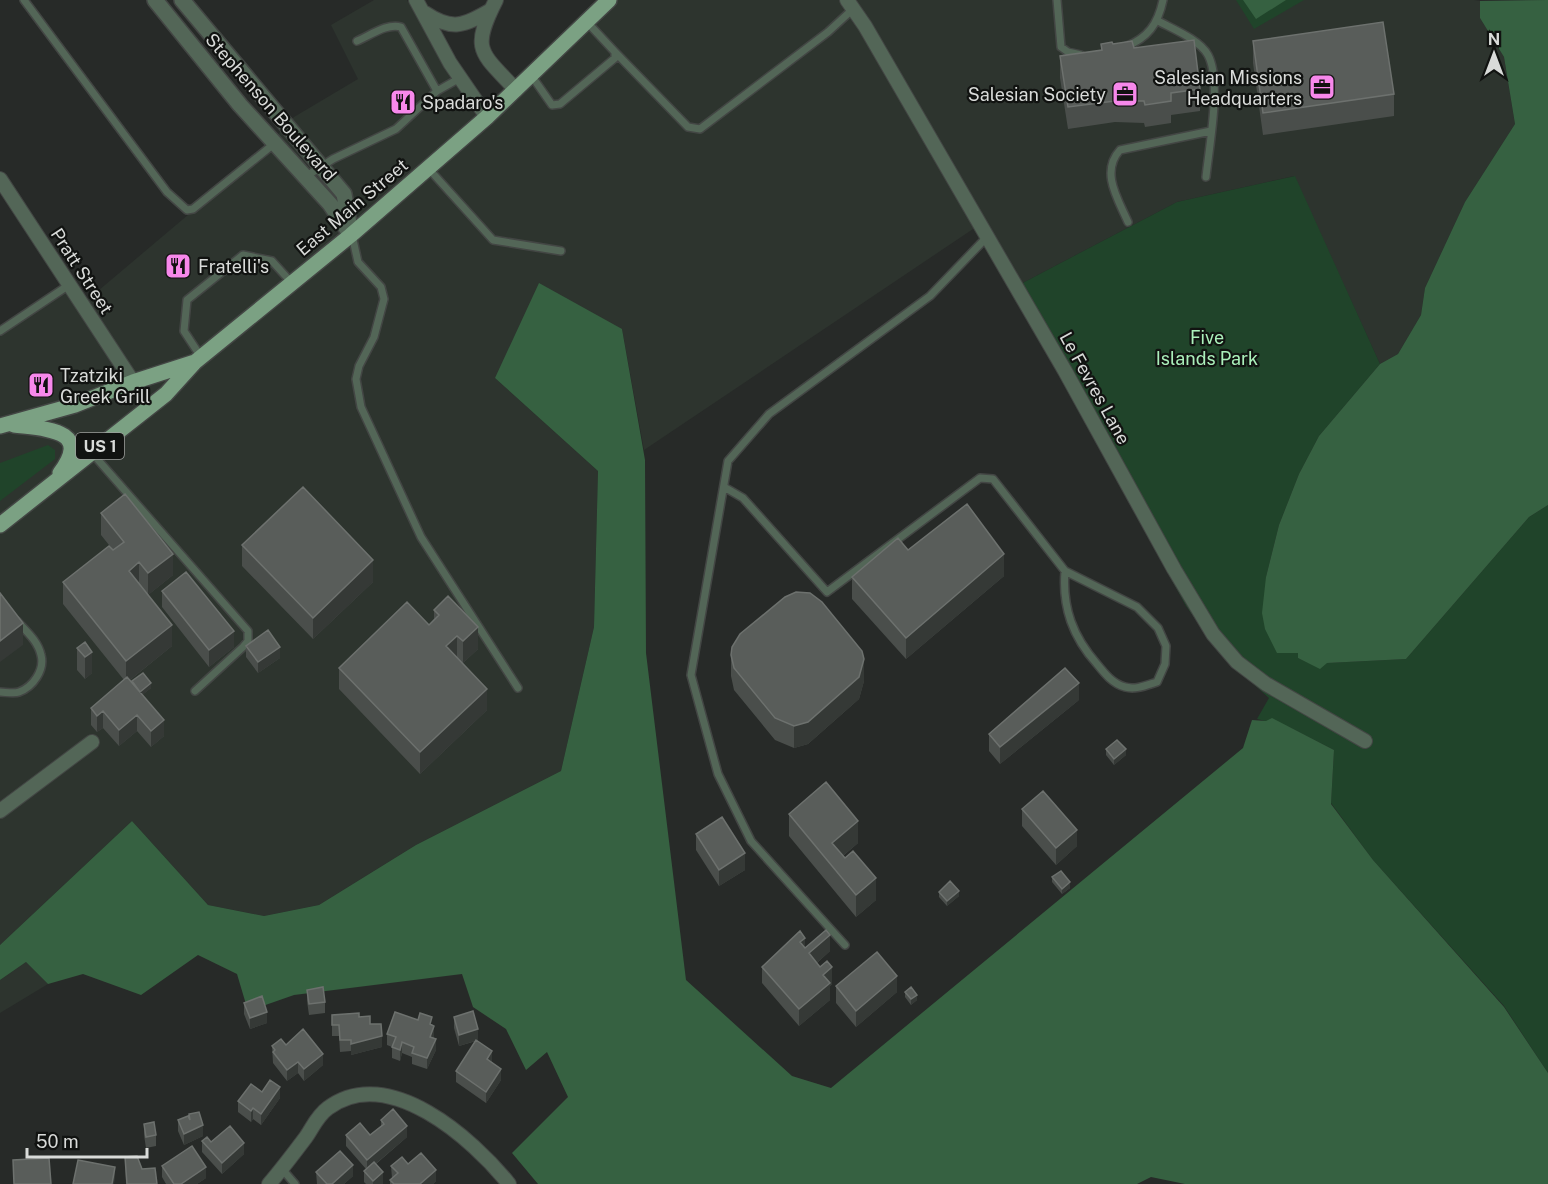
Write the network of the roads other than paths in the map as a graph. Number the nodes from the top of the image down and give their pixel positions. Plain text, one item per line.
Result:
1 (24, 0) edge
2 (155, 0) edge
3 (182, 0) edge
4 (609, 0) edge
5 (1057, 0) edge
6 (1163, 0) edge
7 (493, 5) edge
8 (850, 5) edge
9 (419, 6) edge
10 (587, 21) junction
11 (1158, 21) junction
12 (357, 41) dead end
13 (1118, 49) edge
14 (615, 52) junction
15 (1087, 55) edge
16 (531, 75) junction
17 (460, 78) junction
18 (516, 90) junction
19 (437, 91) junction
20 (487, 117) junction
21 (1211, 131) junction
22 (276, 143) junction
23 (320, 167) junction
24 (428, 168) junction
25 (305, 177) junction
26 (1206, 177) dead end
27 (0, 179) edge
28 (1128, 222) dead end
29 (351, 235) junction
30 (987, 237) junction
31 (561, 251) dead end
32 (291, 282) junction
33 (69, 285) junction
34 (0, 331) edge
35 (198, 359) junction
36 (133, 382) junction
37 (3, 425) edge
38 (92, 453) junction
39 (51, 485) junction
40 (724, 487) junction
41 (0, 525) edge
42 (1065, 571) junction
43 (14, 617) edge
44 (518, 688) dead end
45 (195, 691) dead end
46 (0, 692) edge
47 (1365, 741) dead end
48 (92, 742) dead end
49 (0, 811) edge
50 (845, 945) dead end
51 (282, 1169) junction
52 (269, 1184) edge
53 (295, 1184) edge
54 (509, 1184) edge

1 - 22 lane
2 - 22 street, Stephenson Boulevard
3 - 23 street, Stephenson Boulevard
4 - 10 main road, East Main Street / US 1
5 - 15 lane
6 - 11 lane
7 - 9 street
7 - 18 street
8 - 14 lane
8 - 30 street, Le Fevres Lane
9 - 17 street
10 - 14 lane
10 - 16 main road, East Main Street / US 1
11 - 13 lane
11 - 21 lane
12 - 19 lane
14 - 16 lane
16 - 18 main road, East Main Street / US 1
17 - 19 lane
17 - 20 street
18 - 20 main road, East Main Street / US 1
19 - 23 lane
20 - 24 main road, East Main Street / US 1
21 - 26 lane
21 - 28 lane
22 - 25 street, Stephenson Boulevard
23 - 25 lane
23 - 29 street, Stephenson Boulevard
24 - 29 main road, East Main Street / US 1
24 - 31 lane
25 - 29 street, Stephenson Boulevard
27 - 33 street, Pratt Street
29 - 32 main road, East Main Street / US 1
29 - 44 lane
30 - 40 lane
30 - 47 street, Le Fevres Lane
32 - 35 main road, East Main Street / US 1
32 - 35 lane
33 - 34 lane
33 - 36 street, Pratt Street
35 - 36 main road, US 1
35 - 38 main road, East Main Street / US 1
36 - 37 main road, US 1
37 - 39 main road
38 - 39 main road, East Main Street / US 1
38 - 45 lane
39 - 41 main road, East Main Street / US 1
40 - 42 lane
40 - 50 lane
42 - 42 lane
43 - 46 lane
48 - 49 street
51 - 52 street
51 - 53 lane
51 - 54 street

